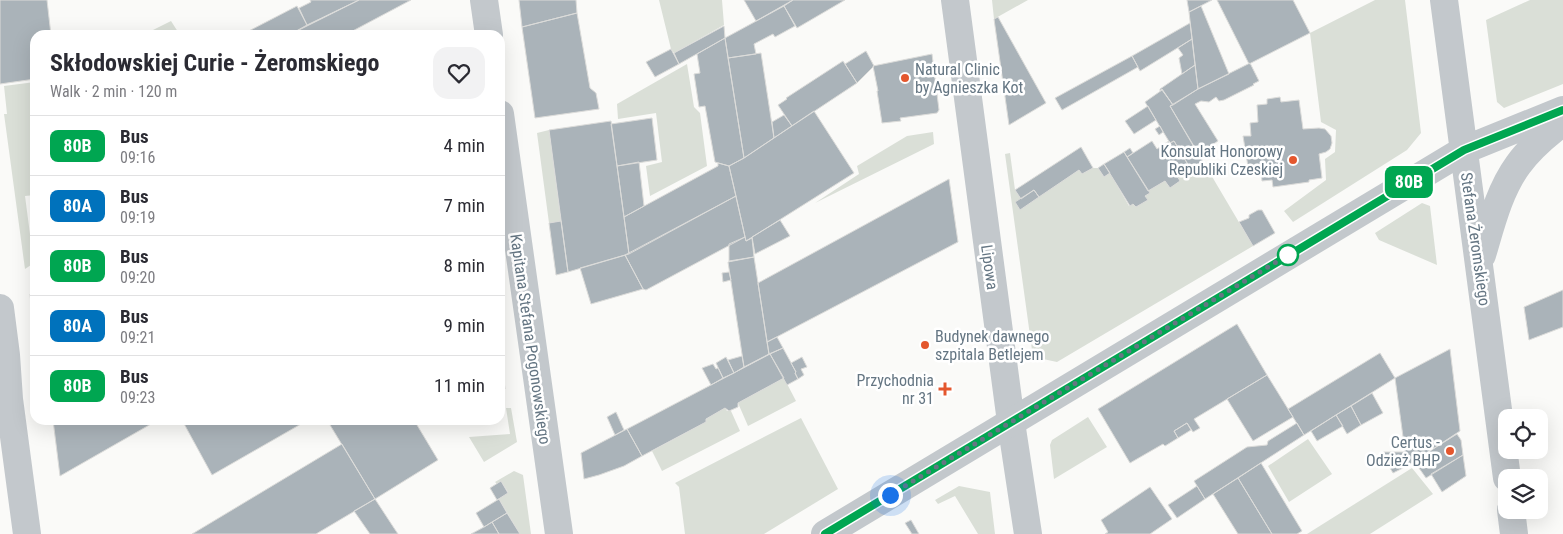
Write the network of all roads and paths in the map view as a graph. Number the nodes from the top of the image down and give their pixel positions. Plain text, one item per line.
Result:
1 (484, 0) edge
2 (955, 0) edge
3 (1444, 0) edge
4 (488, 30) edge
5 (1563, 110) edge
6 (1563, 122) edge
7 (505, 150) edge
8 (1464, 150) junction
9 (1480, 261) junction
10 (0, 308) edge
11 (1011, 422) junction
12 (1506, 469) edge
13 (1512, 519) edge
14 (27, 534) edge
15 (559, 534) edge
16 (825, 534) edge
17 (1028, 534) edge
18 (1514, 534) edge

1 - 4 street
2 - 11 street, Lipowa
3 - 8 street, Stefana Żeromskiego
5 - 8 street
6 - 9 street
7 - 15 street, Kapitana Stefana Pogonowskiego
8 - 9 street, Stefana Żeromskiego
8 - 11 street
9 - 12 street, Stefana Żeromskiego
10 - 14 street
11 - 16 street
11 - 17 street, Lipowa
13 - 18 street

